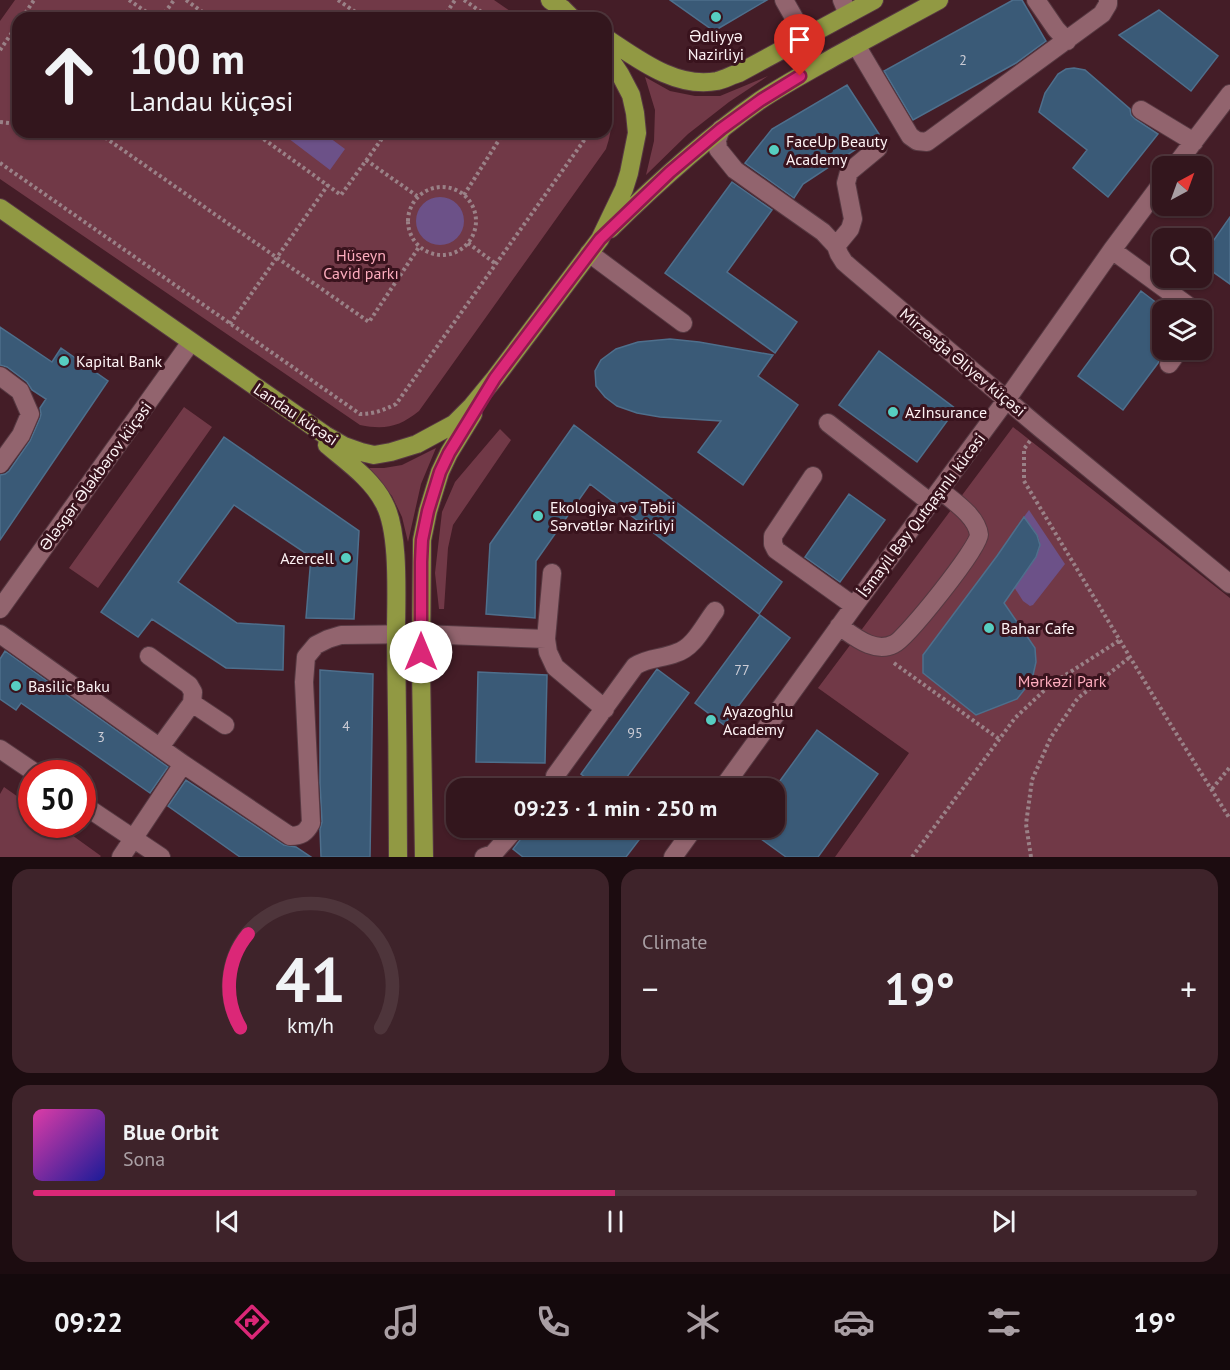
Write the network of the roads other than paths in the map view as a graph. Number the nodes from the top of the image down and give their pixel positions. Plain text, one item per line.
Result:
1 (784, 0) edge
2 (874, 0) edge
3 (939, 0) edge
4 (1036, 0) edge
5 (1108, 0) edge
6 (845, 7) edge
7 (806, 37) junction
8 (1067, 41) junction
9 (612, 42) edge
10 (856, 45) junction
11 (612, 63) edge
12 (1230, 94) edge
13 (1141, 110) dead end
14 (721, 129) junction
15 (1194, 142) junction
16 (878, 148) dead end
17 (1183, 156) edge
18 (1152, 196) edge
19 (0, 208) edge
20 (595, 246) junction
21 (836, 246) junction
22 (1112, 250) junction
23 (1180, 300) edge
24 (683, 323) dead end
25 (191, 342) junction
26 (0, 376) edge
27 (495, 378) junction
28 (263, 392) junction
29 (1007, 399) junction
30 (828, 423) dead end
31 (0, 464) edge
32 (813, 476) dead end
33 (935, 497) junction
34 (552, 573) dead end
35 (1230, 584) edge
36 (854, 606) junction
37 (0, 609) edge
38 (715, 611) dead end
39 (839, 626) junction
40 (0, 634) edge
41 (396, 634) junction
42 (421, 634) junction
43 (546, 639) junction
44 (149, 656) dead end
45 (192, 703) junction
46 (605, 709) junction
47 (225, 726) dead end
48 (160, 747) junction
49 (2, 756) edge
50 (18, 764) edge
51 (183, 764) junction
52 (555, 776) dead end
53 (730, 778) edge
54 (96, 813) edge
55 (507, 838) edge
56 (687, 838) edge
57 (134, 839) junction
58 (121, 857) edge
59 (160, 857) edge
60 (398, 857) edge
61 (424, 857) edge
62 (484, 857) edge
63 (673, 857) edge

1 - 7 street
2 - 6 main road
3 - 10 main road
4 - 8 street
5 - 8 street
6 - 7 main road
7 - 9 main road
8 - 10 street
10 - 14 main road
11 - 20 main road, Landau küçəsi
12 - 15 street
13 - 15 street
14 - 20 main road
14 - 21 street, Mirzəağa Əliyev küçəsi
15 - 17 street
16 - 21 street
18 - 22 street, İsmayil Bəy Qutqaşınlı kücəsi
19 - 25 main road, Landau küçəsi
20 - 24 street
20 - 27 main road, Landau küçəsi
21 - 29 street, Mirzəağa Əliyev küçəsi
22 - 23 street
22 - 29 street, İsmayil Bəy Qutqaşınlı kücəsi
25 - 28 main road, Landau küçəsi
25 - 37 street, Ələsgər Ələkbərov küçəsi
26 - 31 street
27 - 28 main road, Landau küçəsi
27 - 42 main road
28 - 41 main road
29 - 33 street, İsmayil Bəy Qutqaşınlı kücəsi
29 - 35 street, Mirzəağa Əliyev küçəsi
30 - 33 street
32 - 36 street
33 - 36 street, İsmayil Bəy Qutqaşınlı kücəsi
33 - 39 street
34 - 43 street
36 - 39 street, İsmayil Bəy Qutqaşınlı kücəsi
38 - 46 street
39 - 53 street, İsmayil Bəy Qutqaşınlı kücəsi
40 - 48 street
41 - 42 street
41 - 51 street
41 - 60 main road
42 - 43 street
42 - 61 main road
43 - 46 street
44 - 45 street
45 - 47 street
45 - 48 street
46 - 52 street
48 - 51 street
49 - 50 street
51 - 57 street
54 - 57 street
55 - 62 street
56 - 63 street
57 - 58 street
57 - 59 street

